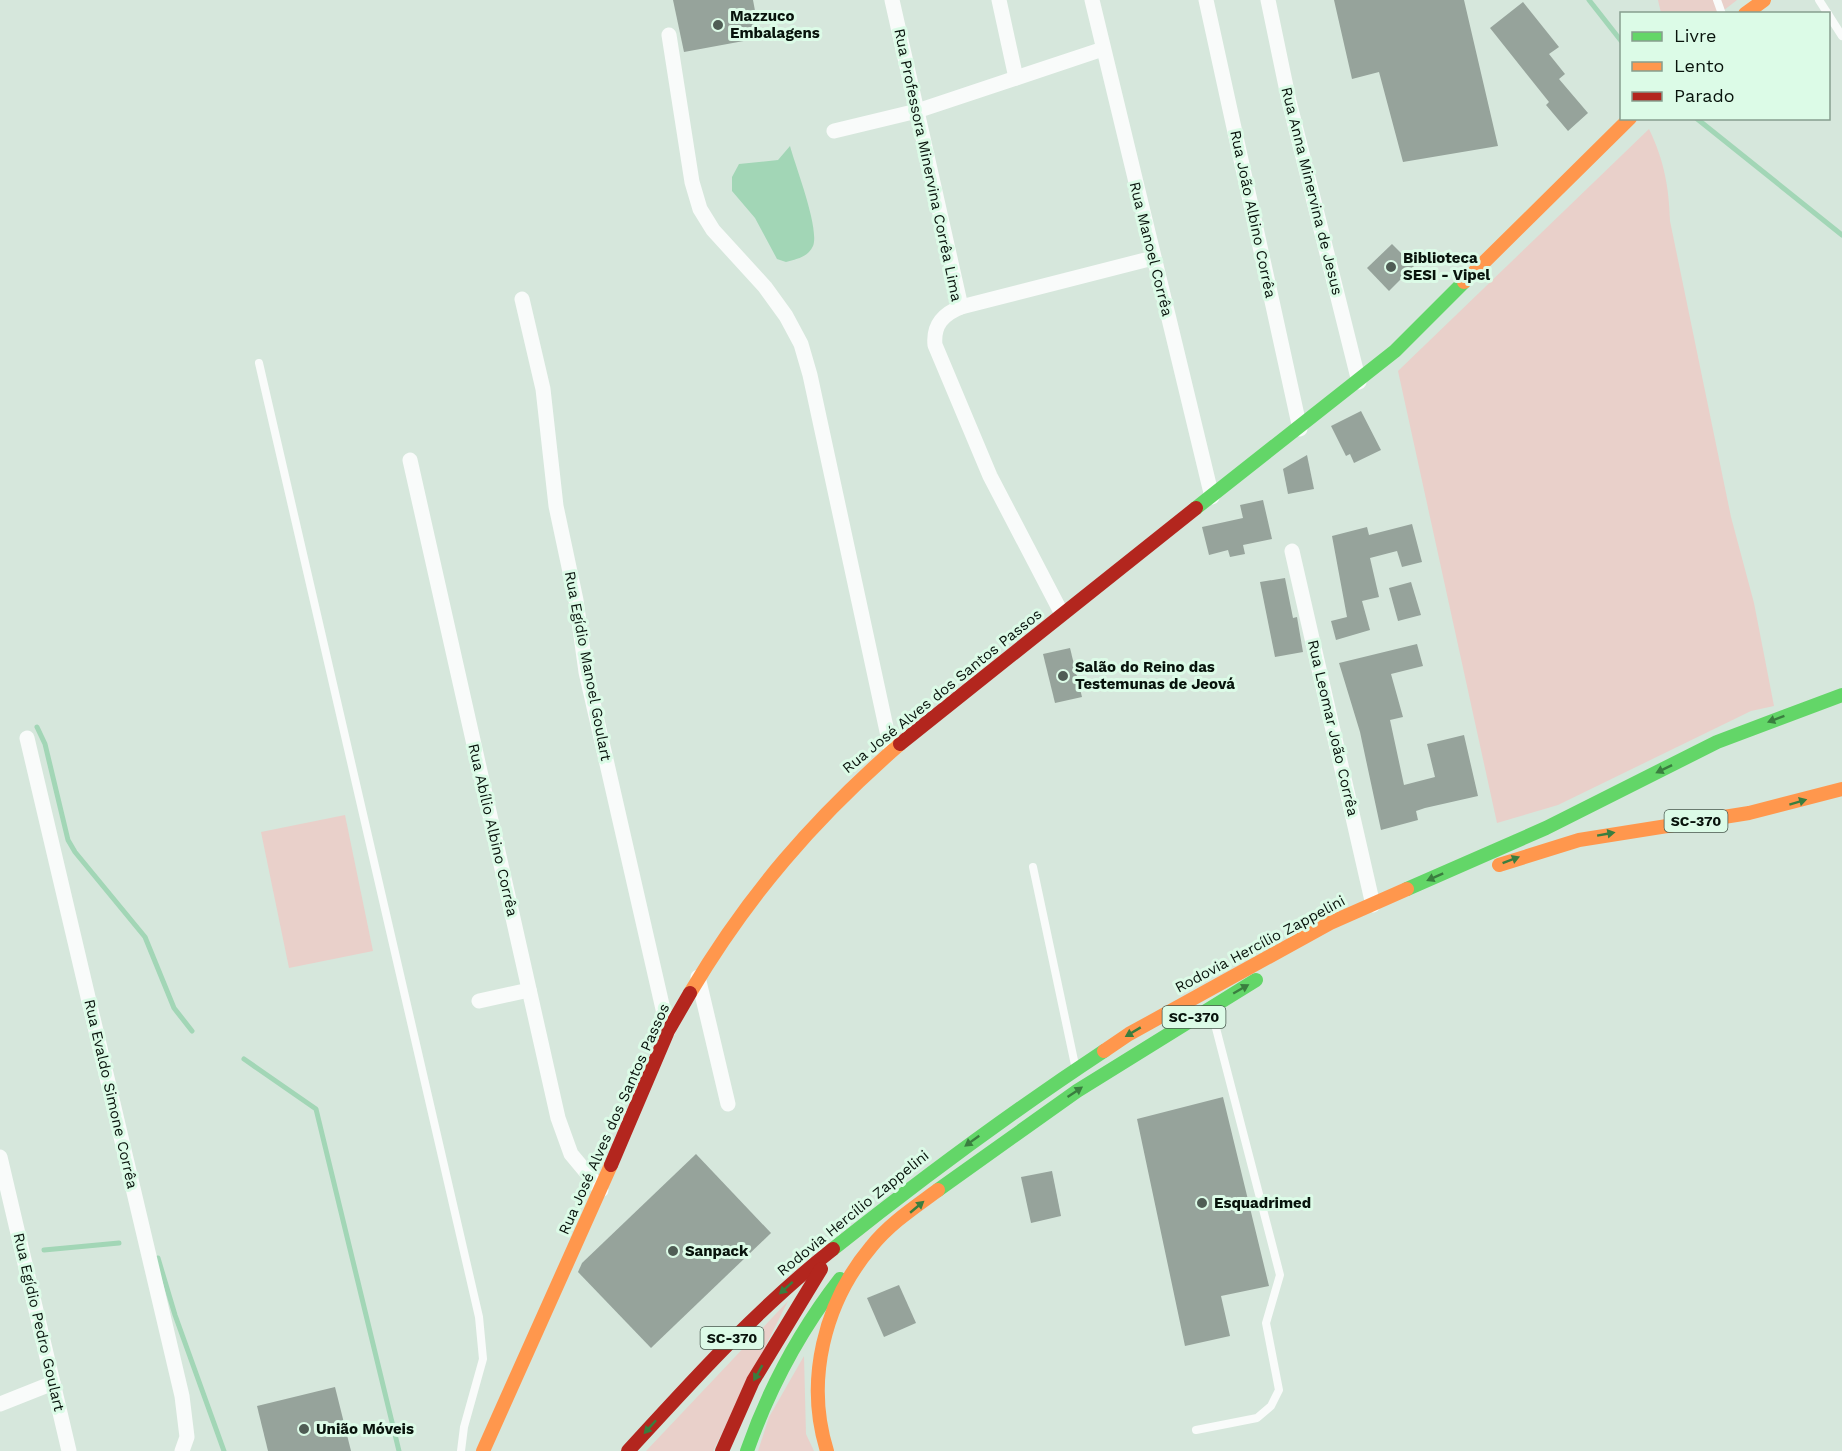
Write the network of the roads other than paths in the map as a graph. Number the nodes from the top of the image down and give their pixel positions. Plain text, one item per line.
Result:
1 (892, 0) edge
2 (999, 0) edge
3 (1092, 0) edge
4 (1206, 0) edge
5 (1268, 0) edge
6 (1764, 0) edge
7 (1748, 12) edge
8 (1830, 17) edge
9 (669, 35) dead end
10 (1842, 36) edge
11 (1103, 49) junction
12 (1016, 78) junction
13 (917, 111) junction
14 (1628, 120) edge
15 (834, 131) dead end
16 (1153, 258) junction
17 (522, 299) dead end
18 (961, 307) junction
19 (259, 363) dead end
20 (1359, 382) junction
21 (1300, 429) junction
22 (410, 460) dead end
23 (1212, 497) junction
24 (1292, 551) dead end
25 (1062, 614) junction
26 (1838, 698) edge
27 (27, 738) dead end
28 (891, 750) junction
29 (1842, 789) edge
30 (1033, 867) dead end
31 (1485, 871) dead end
32 (1373, 904) junction
33 (1273, 971) dead end
34 (698, 976) junction
35 (529, 990) junction
36 (479, 1001) dead end
37 (1210, 1008) junction
38 (668, 1031) junction
39 (1076, 1070) junction
40 (728, 1104) dead end
41 (0, 1157) edge
42 (601, 1190) junction
43 (847, 1237) junction
44 (872, 1244) junction
45 (53, 1383) junction
46 (0, 1404) edge
47 (1196, 1430) dead end
48 (69, 1451) edge
49 (182, 1451) edge
50 (461, 1451) edge
51 (483, 1451) edge
52 (628, 1451) edge
53 (722, 1451) edge
54 (747, 1451) edge
55 (827, 1451) edge

1 - 13 street, Rua Professora Minervina Corrêa Lima
2 - 12 street
3 - 11 street, Rua Manoel Corrêa
4 - 21 street, Rua João Albino Corrêa
5 - 20 street, Rua Anna Minervina de Jesus
6 - 7 main road
8 - 10 lane
9 - 28 street
11 - 12 street
11 - 16 street, Rua Manoel Corrêa
12 - 13 street
13 - 15 street
13 - 18 street, Rua Professora Minervina Corrêa Lima
14 - 20 main road, Rua José Alves dos Santos Passos
16 - 18 street
16 - 23 street, Rua Manoel Corrêa
17 - 38 street, Rua Egídio Manoel Goulart
18 - 25 street, Rua Professora Minervina Corrêa Lima
19 - 50 lane
20 - 21 main road, Rua José Alves dos Santos Passos
21 - 23 main road, Rua José Alves dos Santos Passos
22 - 35 street, Rua Abílio Albino Corrêa
23 - 25 main road, Rua José Alves dos Santos Passos
24 - 32 street, Rua Leomar João Corrêa
25 - 28 main road, Rua José Alves dos Santos Passos
26 -> 32 main road, Rodovia Hercílio Zappelini / SC-370
27 - 49 street, Rua Evaldo Simone Corrêa
28 - 34 main road, Rua José Alves dos Santos Passos
31 -> 29 main road, SC-370
30 - 39 lane
32 -> 39 main road, Rodovia Hercílio Zappelini / SC-370
37 -> 33 main road, Rodovia Hercílio Zappelini / SC-370
34 - 38 main road, Rua José Alves dos Santos Passos
34 - 40 street
35 - 36 street
35 - 42 street, Rua Abílio Albino Corrêa
44 -> 37 main road, Rodovia Hercílio Zappelini / SC-370
37 - 47 lane
38 - 42 main road, Rua José Alves dos Santos Passos
39 -> 43 main road, Rodovia Hercílio Zappelini / SC-370
41 - 45 street, Rua Egídio Pedro Goulart
42 - 51 main road, Rua José Alves dos Santos Passos
43 -> 52 main road, Rodovia Hercílio Zappelini / SC-370
43 -> 53 main road, SC-370
44 - 54 main road, SC-370
44 - 55 main road, Rodovia Hercílio Zappelini / SC-370
45 - 46 street
45 - 48 street, Rua Egídio Pedro Goulart

